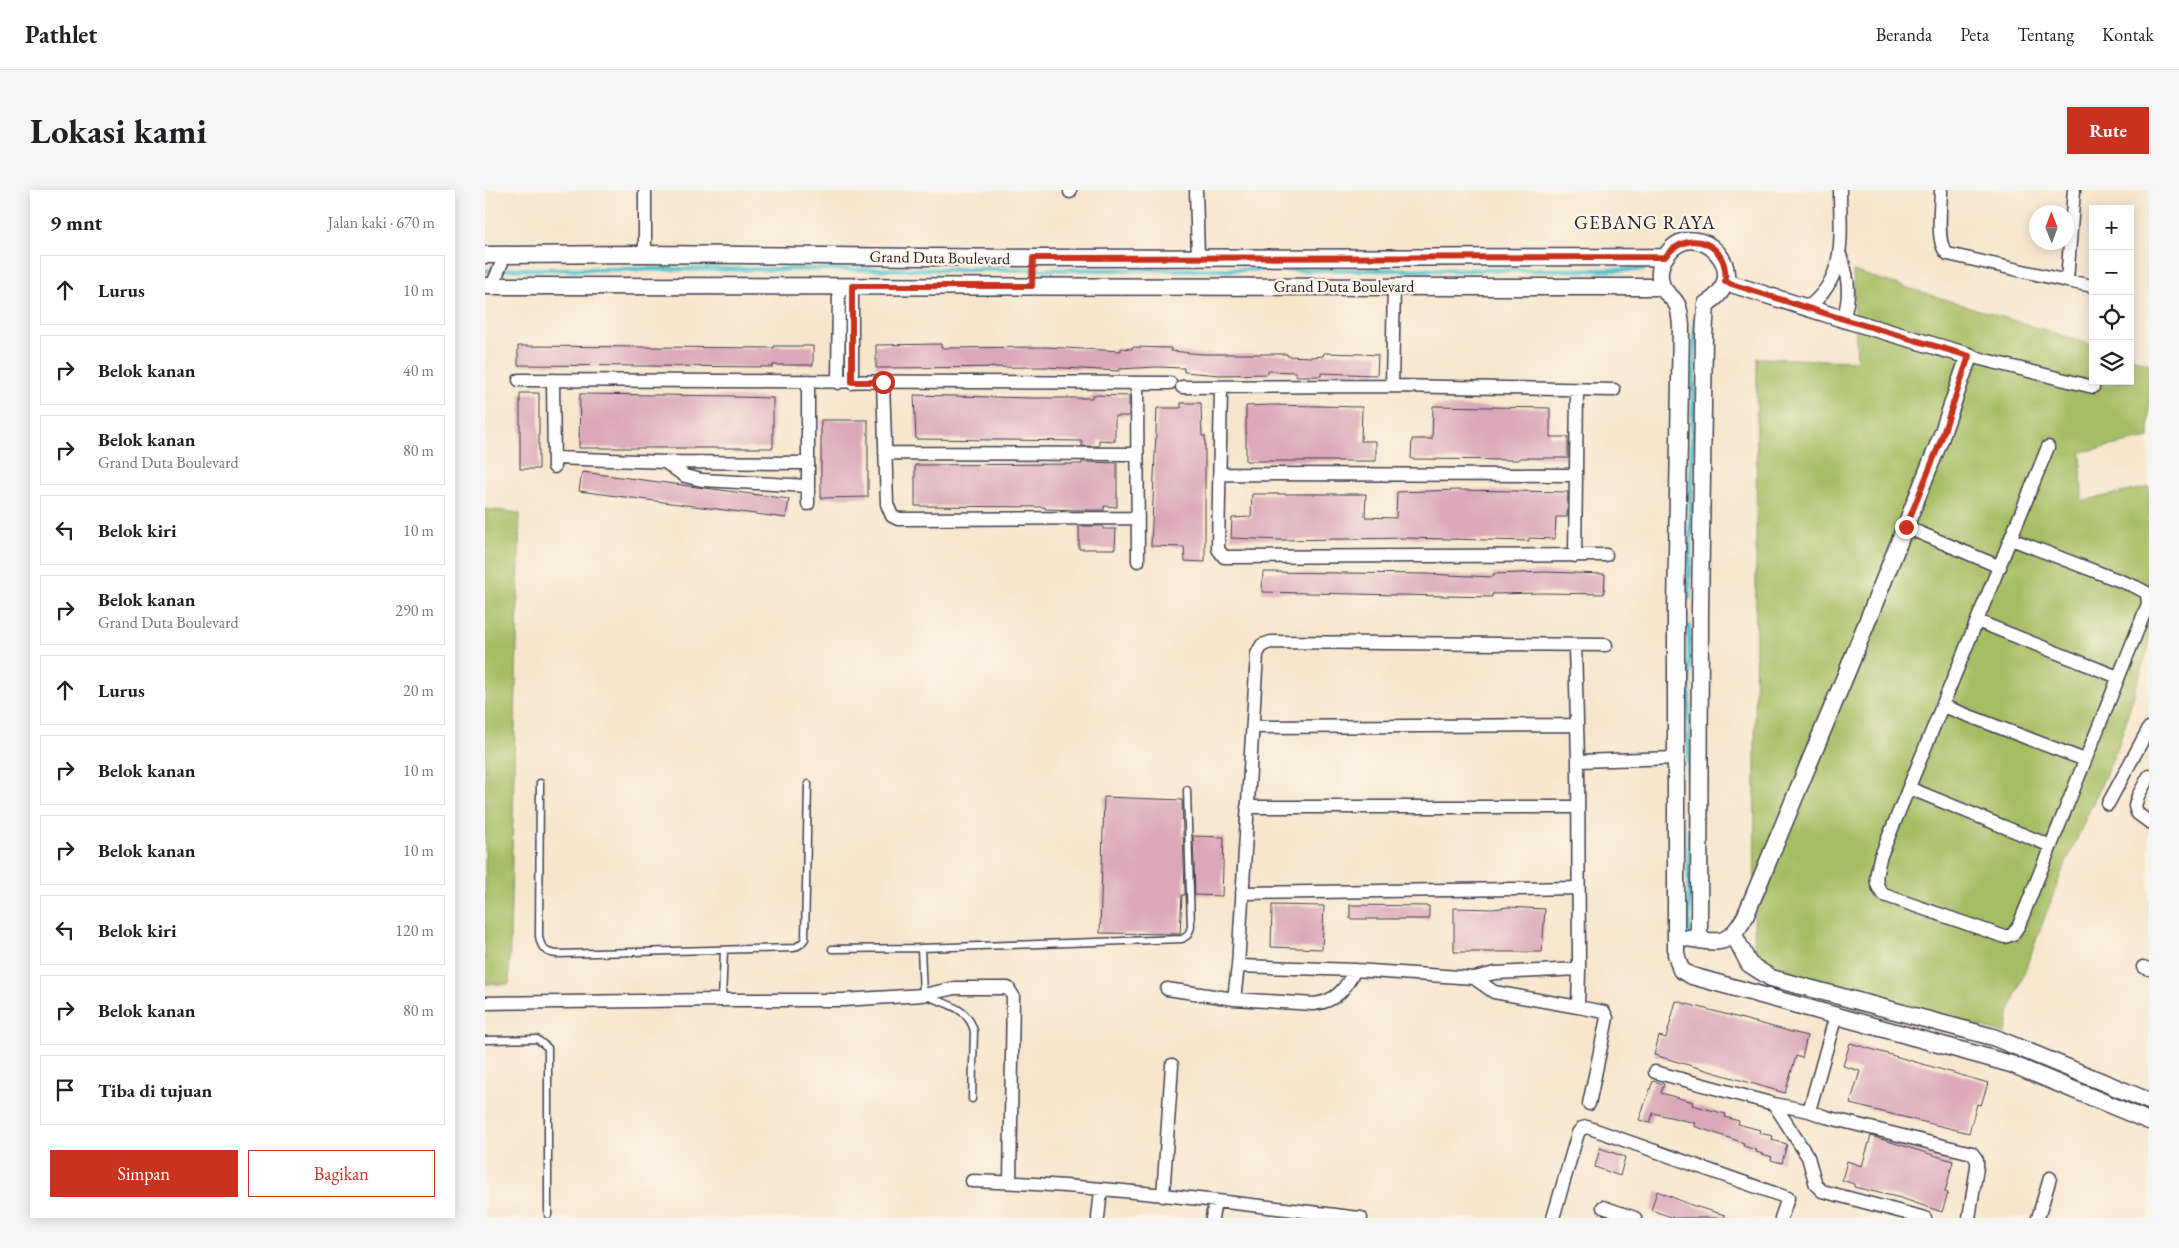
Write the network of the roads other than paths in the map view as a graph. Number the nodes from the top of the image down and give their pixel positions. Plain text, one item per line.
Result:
1 (645, 190) edge
2 (1196, 190) edge
3 (1840, 190) edge
4 (1941, 190) edge
5 (2073, 190) edge
6 (645, 254) junction
7 (485, 255) edge
8 (1840, 255) junction
9 (1197, 256) junction
10 (1665, 257) junction
11 (503, 259) junction
12 (1032, 272) junction
13 (2067, 281) junction
14 (1725, 282) junction
15 (491, 283) edge
16 (1394, 285) junction
17 (2089, 285) edge
18 (846, 286) junction
19 (1662, 287) junction
20 (1807, 308) junction
21 (1843, 319) junction
22 (1969, 356) junction
23 (519, 380) dead end
24 (553, 380) junction
25 (808, 382) junction
26 (838, 382) junction
27 (852, 382) junction
28 (883, 382) junction
29 (1137, 383) junction
30 (1392, 386) junction
31 (2093, 387) dead end
32 (1221, 388) junction
33 (1577, 390) junction
34 (1613, 390) dead end
35 (2048, 447) dead end
36 (885, 453) junction
37 (1136, 454) junction
38 (665, 462) junction
39 (807, 463) junction
40 (1219, 474) junction
41 (1577, 475) junction
42 (808, 486) junction
43 (808, 504) dead end
44 (1138, 518) junction
45 (1906, 527) junction
46 (2011, 539) junction
47 (1606, 555) dead end
48 (1575, 556) junction
49 (1138, 561) dead end
50 (2000, 566) junction
51 (1688, 611) junction
52 (1977, 621) junction
53 (1575, 645) junction
54 (1607, 645) dead end
55 (2118, 677) junction
56 (1943, 706) junction
57 (1576, 725) junction
58 (1254, 727) junction
59 (2149, 728) edge
60 (1677, 758) junction
61 (2085, 760) junction
62 (1578, 761) junction
63 (2149, 776) edge
64 (540, 783) dead end
65 (808, 784) dead end
66 (1909, 788) junction
67 (1187, 790) dead end
68 (2108, 804) dead end
69 (1247, 807) junction
70 (1578, 807) junction
71 (2149, 822) edge
72 (2051, 846) junction
73 (1578, 888) junction
74 (1242, 893) junction
75 (1676, 936) junction
76 (1734, 936) junction
77 (1699, 940) junction
78 (921, 948) junction
79 (832, 949) dead end
80 (724, 951) junction
81 (1238, 966) junction
82 (1579, 969) junction
83 (1355, 970) junction
84 (1474, 978) junction
85 (1167, 989) dead end
86 (923, 994) junction
87 (1234, 999) junction
88 (722, 1000) junction
89 (485, 1003) edge
90 (1578, 1007) junction
91 (1836, 1015) junction
92 (485, 1040) edge
93 (2017, 1047) junction
94 (2011, 1064) junction
95 (1172, 1065) dead end
96 (1655, 1072) dead end
97 (972, 1099) dead end
98 (2149, 1101) edge
99 (1589, 1104) dead end
100 (1774, 1104) junction
101 (1809, 1111) junction
102 (2149, 1121) edge
103 (2051, 1178) dead end
104 (971, 1181) dead end
105 (1010, 1182) junction
106 (1101, 1190) junction
107 (1163, 1196) junction
108 (1215, 1202) junction
109 (1603, 1207) dead end
110 (548, 1215) dead end
111 (1098, 1218) edge
112 (1213, 1218) edge
113 (1353, 1218) edge
114 (1553, 1218) edge
115 (1635, 1218) edge
116 (1781, 1218) edge
117 (1925, 1218) edge
118 (1969, 1218) edge
119 (2038, 1218) edge

1 - 6 street
2 - 9 street
3 - 8 street
4 - 13 street
5 - 13 street
6 - 11 street, Grand Duta Boulevard
6 - 12 street, Grand Duta Boulevard
7 - 11 street, Grand Duta Boulevard
8 - 20 street
8 - 21 street
9 - 10 street, Grand Duta Boulevard
9 - 12 street, Grand Duta Boulevard
10 - 14 street
10 - 19 street
11 - 15 street
12 - 16 street, Grand Duta Boulevard
12 - 18 street, Grand Duta Boulevard
13 - 17 street
14 - 20 street
14 - 51 street
15 - 18 street, Grand Duta Boulevard
16 - 19 street, Grand Duta Boulevard
16 - 30 street
18 - 26 street
18 - 27 street
19 - 51 street
20 - 21 street
21 - 22 street
22 - 31 street
22 - 45 street
23 - 24 street
24 - 25 street
24 - 38 street
25 - 26 street
25 - 39 street
26 - 27 street
27 - 28 street
28 - 29 street
28 - 36 street
29 - 32 street
29 - 37 street
30 - 32 street
30 - 33 street
32 - 40 street
33 - 34 street
33 - 41 street
35 - 46 street
36 - 37 street
36 - 44 street
37 - 44 street
38 - 39 street
38 - 42 street
39 - 42 street
40 - 41 street
40 - 48 street
41 - 48 street
42 - 43 street
44 - 49 street
45 - 50 street
45 - 76 street
46 - 50 street
46 - 55 street
47 - 48 street
50 - 52 street
51 - 60 street
51 - 77 street
52 - 55 street
52 - 56 street
53 - 54 street
53 - 57 street
53 - 58 street
55 - 61 street
56 - 61 street
56 - 66 street
57 - 58 street
57 - 62 street
58 - 69 street
59 - 68 street
60 - 62 street
60 - 75 street
61 - 72 street
62 - 70 street
63 - 71 street
64 - 80 lane
65 - 80 lane
66 - 72 street
66 - 72 street
67 - 78 lane
69 - 70 street
69 - 74 street
70 - 73 street
73 - 74 street
73 - 82 street
74 - 81 street
75 - 77 street
75 - 91 street
76 - 77 street
76 - 93 street
78 - 79 lane
78 - 86 lane
80 - 88 lane
81 - 83 street
81 - 87 street
82 - 84 street
82 - 90 street
83 - 84 street
83 - 87 street
84 - 90 street
85 - 87 street
86 - 88 street
86 - 97 lane
86 - 105 street
88 - 89 street
90 - 99 street
91 - 94 street
91 - 101 street
92 - 110 lane
93 - 94 street
93 - 98 street
94 - 102 street
95 - 107 street
96 - 100 street
100 - 101 street
100 - 117 street
101 - 118 street
103 - 119 street
104 - 105 street
105 - 106 street
106 - 107 street
106 - 111 street
107 - 108 street
108 - 112 street
108 - 113 street
109 - 115 street
114 - 116 street

